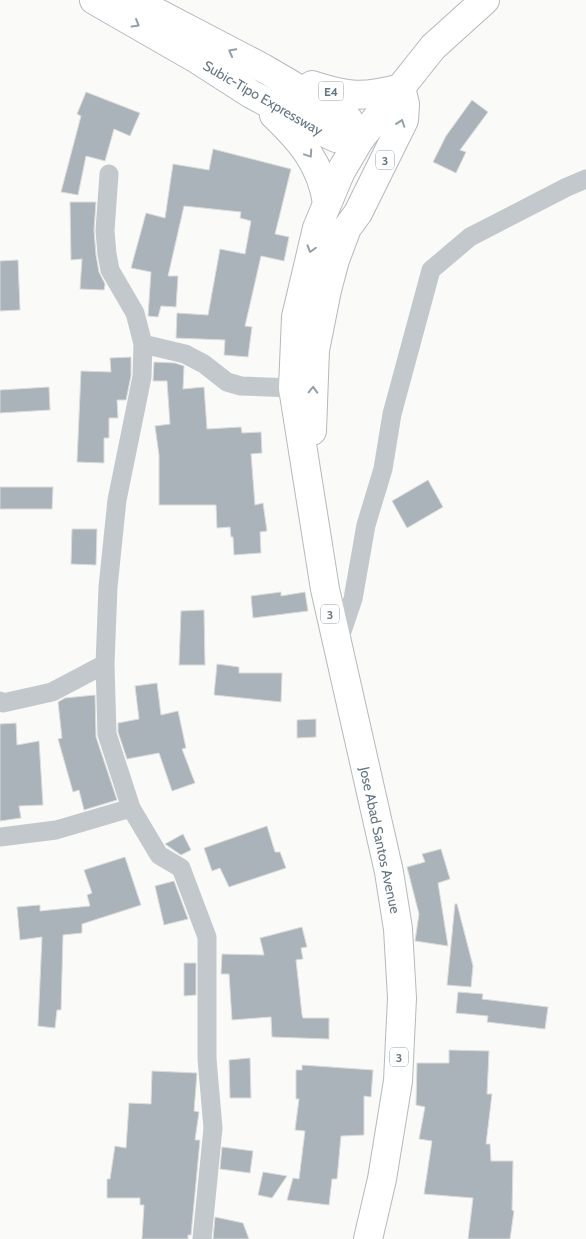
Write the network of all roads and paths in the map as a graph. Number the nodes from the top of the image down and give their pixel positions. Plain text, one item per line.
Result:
1 (94, 0) edge
2 (133, 0) edge
3 (485, 0) edge
4 (263, 68) junction
5 (400, 88) junction
6 (251, 94) junction
7 (360, 138) junction
8 (109, 174) dead end
9 (586, 179) edge
10 (326, 203) junction
11 (347, 228) junction
12 (143, 344) junction
13 (292, 388) junction
14 (307, 473) junction
15 (337, 645) junction
16 (105, 664) junction
17 (0, 701) edge
18 (131, 808) junction
19 (0, 838) edge
20 (202, 1239) edge
21 (368, 1239) edge

1 -> 6 highway, Subic-Tipo Expressway
4 -> 2 highway, Subic-Tipo Expressway / E4
3 - 5 highway, Jose Abad Santos Avenue / 3
4 - 5 highway, E4
4 - 7 highway, Subic-Tipo Expressway / E4
5 - 7 highway, Jose Abad Santos Avenue / 3
11 -> 5 highway, Jose Abad Santos Avenue / 3
6 - 7 highway, Subic-Tipo Expressway
6 -> 10 highway
7 - 10 highway, Jose Abad Santos Avenue / 3
7 - 11 highway
8 - 12 street
9 - 15 street
10 -> 13 highway, Jose Abad Santos Avenue / 3
14 -> 11 highway, Jose Abad Santos Avenue / 3
12 - 13 street
12 - 16 street
13 - 14 highway, Jose Abad Santos Avenue / 3
14 - 15 highway, Jose Abad Santos Avenue / 3
15 - 21 highway, Jose Abad Santos Avenue / 3
16 - 17 street
16 - 18 street
18 - 19 street
18 - 20 street

